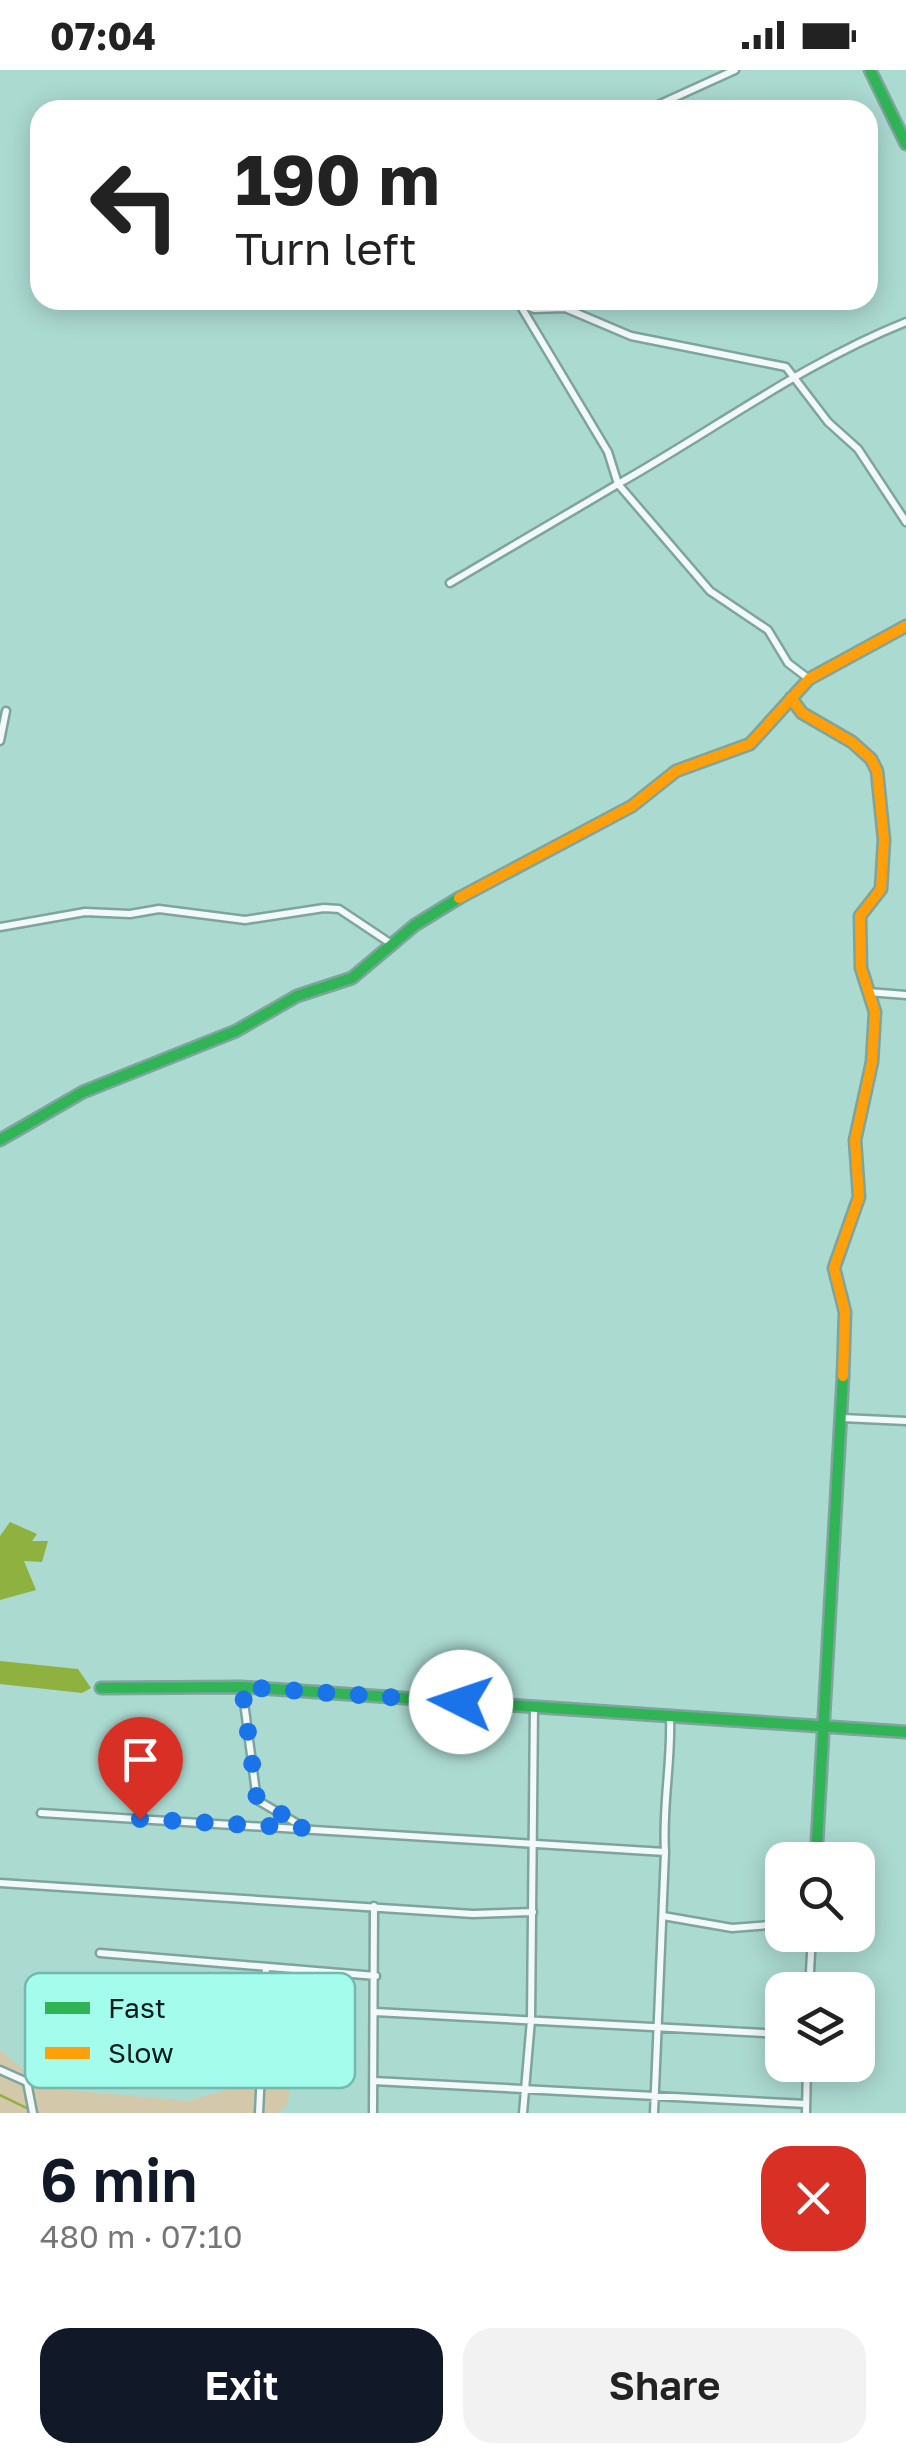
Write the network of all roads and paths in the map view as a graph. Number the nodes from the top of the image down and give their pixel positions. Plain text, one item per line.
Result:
1 (735, 70) edge
2 (870, 70) edge
3 (668, 100) edge
4 (906, 144) edge
5 (523, 310) edge
6 (570, 310) edge
7 (906, 322) edge
8 (794, 375) junction
9 (618, 484) junction
10 (906, 522) edge
11 (450, 583) dead end
12 (906, 626) edge
13 (809, 679) junction
14 (791, 698) junction
15 (6, 710) dead end
16 (0, 742) edge
17 (0, 928) edge
18 (394, 945) junction
19 (867, 992) junction
20 (906, 994) edge
21 (0, 1140) edge
22 (842, 1418) junction
23 (906, 1421) edge
24 (242, 1687) junction
25 (102, 1688) dead end
26 (534, 1706) junction
27 (670, 1715) junction
28 (824, 1725) junction
29 (906, 1732) edge
30 (41, 1813) dead end
31 (306, 1828) junction
32 (817, 1842) edge
33 (534, 1843) junction
34 (665, 1852) junction
35 (0, 1883) edge
36 (374, 1906) junction
37 (533, 1912) junction
38 (663, 1916) junction
39 (765, 1925) edge
40 (100, 1954) dead end
41 (266, 1967) junction
42 (266, 1973) edge
43 (339, 1973) edge
44 (355, 1974) edge
45 (376, 1976) junction
46 (375, 2012) junction
47 (531, 2020) junction
48 (659, 2028) junction
49 (765, 2033) edge
50 (0, 2070) edge
51 (25, 2081) edge
52 (374, 2081) junction
53 (806, 2082) edge
54 (28, 2088) edge
55 (260, 2088) edge
56 (525, 2089) junction
57 (655, 2096) junction
58 (806, 2108) edge
59 (34, 2113) edge
60 (259, 2113) edge
61 (373, 2113) edge
62 (523, 2113) edge
63 (654, 2113) edge

1 - 3 street
2 - 4 street
5 - 9 street
6 - 8 street
7 - 8 street
8 - 9 street
8 - 10 street
9 - 11 street
9 - 13 street
12 - 13 street
13 - 14 street
14 - 18 street
14 - 19 street
15 - 16 street
17 - 18 street
18 - 21 street
19 - 20 street
19 - 22 street
22 - 23 street
22 - 28 street
24 - 25 street
24 - 26 street
24 - 31 street
26 - 27 street
26 - 33 street
27 - 28 street
27 - 34 street
28 - 29 street
28 - 32 street
30 - 31 street
31 - 33 street
33 - 34 street
33 - 37 street
34 - 38 street
35 - 36 street
36 - 37 street
36 - 45 street
37 - 47 street
38 - 39 street
38 - 48 street
40 - 41 street
41 - 42 street
41 - 43 street
44 - 45 street
45 - 46 street
46 - 47 street
46 - 52 street
47 - 48 street
47 - 56 street
48 - 49 street
48 - 57 street
50 - 51 street
52 - 56 street
52 - 61 street
53 - 58 street
54 - 59 street
55 - 60 street
56 - 57 street
56 - 62 street
57 - 58 street
57 - 63 street

